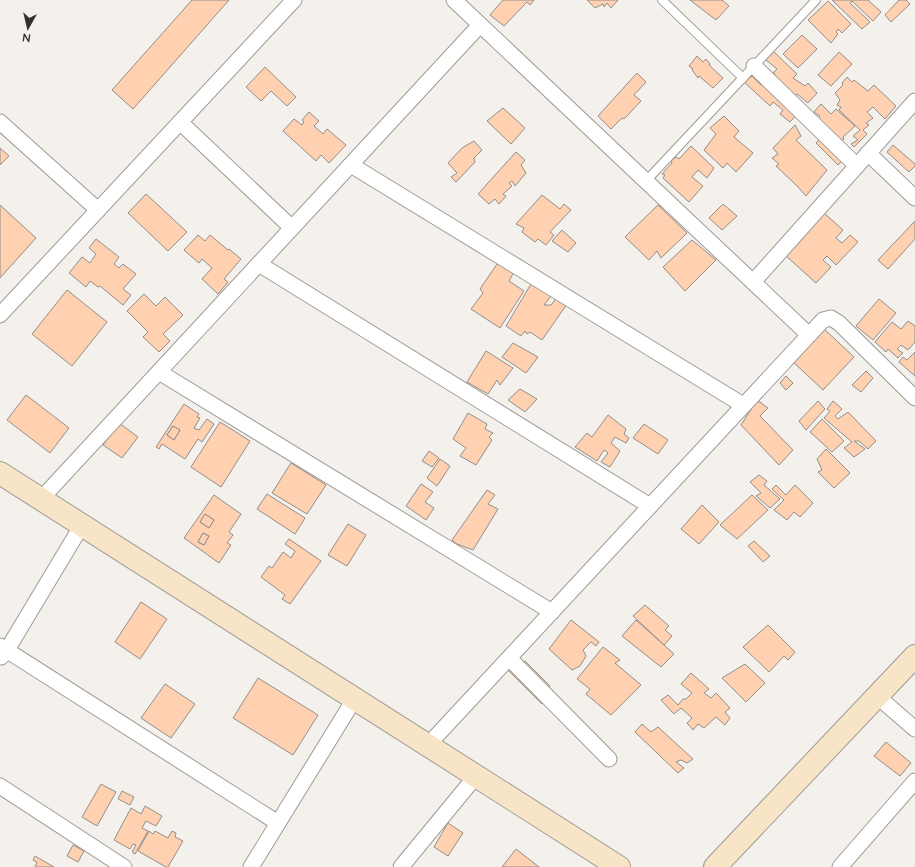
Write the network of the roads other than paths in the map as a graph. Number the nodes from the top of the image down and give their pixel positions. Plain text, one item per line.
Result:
1 (294, 0) edge
2 (454, 0) edge
3 (662, 0) edge
4 (816, 0) edge
5 (480, 25) junction
6 (754, 66) junction
7 (743, 78) junction
8 (915, 102) edge
9 (0, 122) edge
10 (180, 122) junction
11 (868, 154) junction
12 (351, 165) junction
13 (857, 166) junction
14 (646, 181) junction
15 (915, 198) edge
16 (98, 210) junction
17 (292, 228) junction
18 (259, 264) junction
19 (753, 282) junction
20 (0, 315) edge
21 (808, 334) junction
22 (159, 372) junction
23 (915, 398) edge
24 (743, 405) junction
25 (0, 473) edge
26 (41, 499) junction
27 (650, 506) junction
28 (82, 525) junction
29 (552, 612) junction
30 (2, 651) edge
31 (915, 656) edge
32 (509, 658) junction
33 (877, 696) junction
34 (355, 698) junction
35 (915, 729) edge
36 (428, 745) junction
37 (609, 759) dead end
38 (476, 776) junction
39 (915, 781) edge
40 (1, 790) edge
41 (278, 823) junction
42 (102, 861) edge
43 (124, 867) edge
44 (251, 867) edge
45 (401, 867) edge
46 (619, 867) edge
47 (715, 867) edge
48 (840, 867) edge

1 - 10 street
2 - 5 street
3 - 7 lane
4 - 6 lane
5 - 12 street
5 - 14 street
6 - 7 lane
6 - 13 street
7 - 14 lane
8 - 11 street
9 - 16 street
10 - 16 street
10 - 17 street
11 - 13 street
11 - 15 street
12 - 17 street
12 - 24 street
13 - 19 street
14 - 19 street
16 - 20 street
17 - 18 street
18 - 22 street
18 - 27 street
19 - 21 street
21 - 23 street
21 - 24 street
22 - 26 street
22 - 29 street
24 - 27 street
25 - 26 street
26 - 28 street
27 - 29 street
28 - 30 street
28 - 34 street
29 - 32 street
30 - 41 street
31 - 33 street
32 - 36 street
32 - 37 street
33 - 35 street
33 - 47 street
34 - 36 street
34 - 41 street
36 - 38 street
38 - 45 street
38 - 46 street
39 - 48 street
40 - 42 street
41 - 44 street
42 - 43 street

